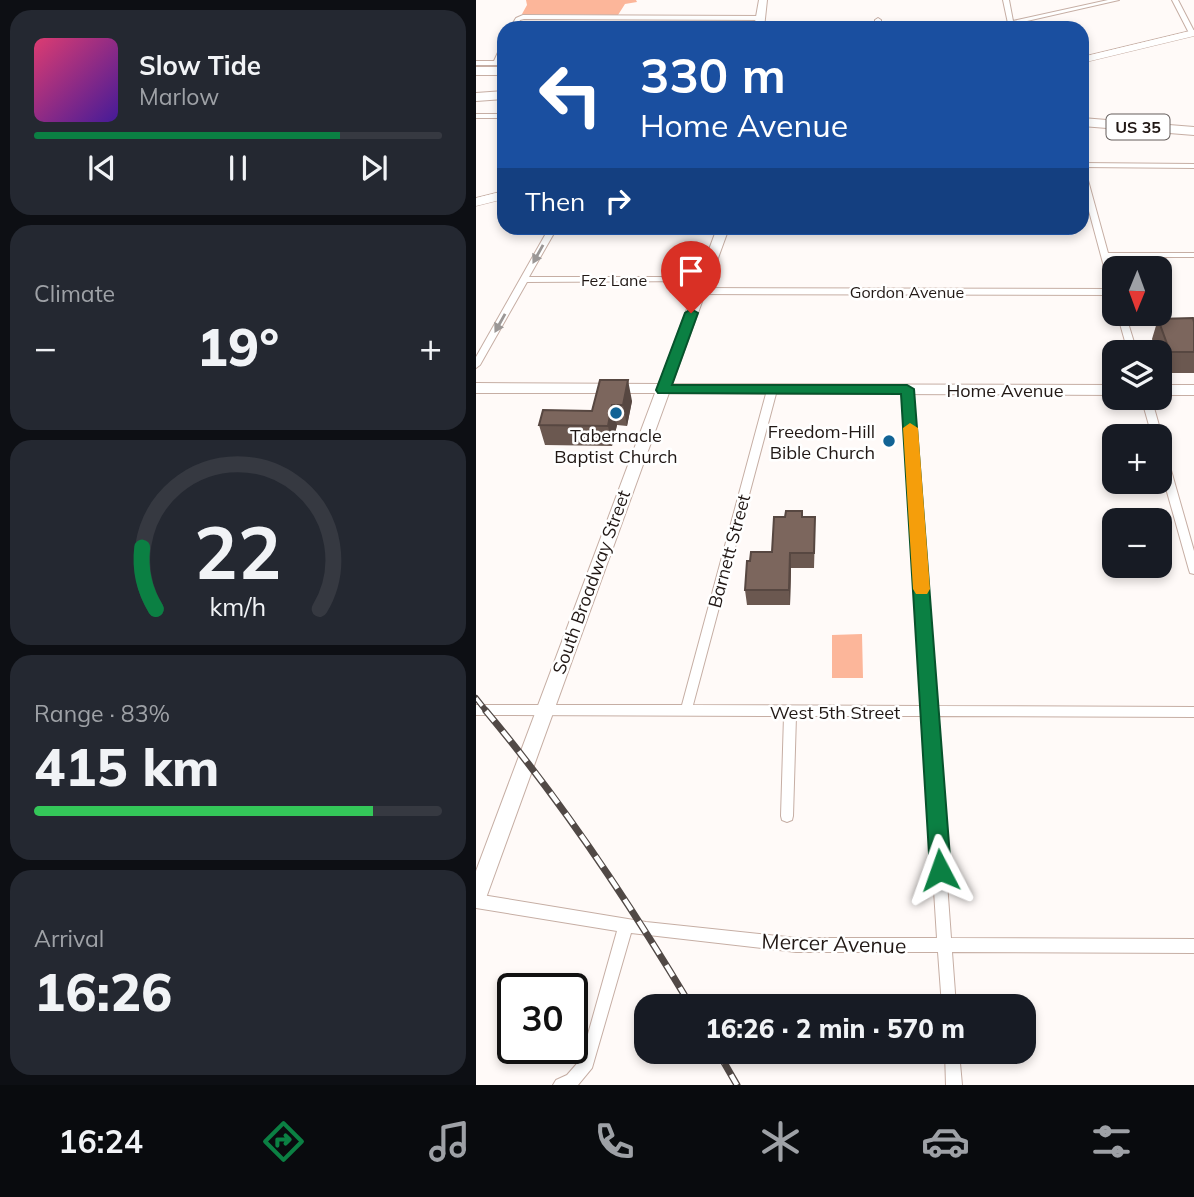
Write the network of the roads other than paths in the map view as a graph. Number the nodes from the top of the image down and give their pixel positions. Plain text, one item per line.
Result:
1 (763, 0) edge
2 (1006, 0) edge
3 (1116, 0) edge
4 (1175, 0) edge
5 (612, 18) junction
6 (680, 19) joint
7 (517, 21) edge
8 (611, 21) edge
9 (720, 21) edge
10 (760, 21) edge
11 (1011, 21) edge
12 (1029, 21) edge
13 (1193, 33) edge
14 (1089, 58) edge
15 (476, 63) edge
16 (494, 69) edge
17 (476, 80) edge
18 (497, 80) edge
19 (476, 86) edge
20 (497, 86) edge
21 (476, 98) edge
22 (497, 98) edge
23 (1089, 112) edge
24 (476, 116) edge
25 (497, 116) edge
26 (1194, 120) edge
27 (1089, 123) edge
28 (1194, 131) edge
29 (1089, 165) edge
30 (1194, 166) edge
31 (497, 197) edge
32 (1089, 198) edge
33 (476, 202) edge
34 (1092, 208) joint
35 (549, 235) edge
36 (720, 235) edge
37 (1105, 255) joint
38 (1194, 256) edge
39 (523, 280) junction
40 (702, 285) junction
41 (1102, 291) edge
42 (476, 365) edge
43 (476, 388) edge
44 (907, 389) junction
45 (663, 390) junction
46 (772, 390) junction
47 (1102, 390) edge
48 (1172, 390) edge
49 (1194, 390) edge
50 (1172, 492) edge
51 (1194, 570) edge
52 (476, 710) edge
53 (543, 710) junction
54 (686, 711) junction
55 (790, 712) junction
56 (930, 712) junction
57 (1194, 712) edge
58 (787, 816) dead end
59 (476, 900) edge
60 (626, 925) junction
61 (945, 946) junction
62 (1194, 946) edge
63 (948, 994) edge
64 (953, 1064) edge
65 (561, 1085) edge
66 (954, 1085) edge

1 - 10 street
2 - 11 street
3 - 12 street
4 - 13 street
5 - 6 street
5 - 7 street
5 - 8 street
6 - 9 street
13 - 14 main road
15 - 16 street
17 - 18 highway
19 - 20 highway
21 - 22 highway
23 - 26 highway, US 35
24 - 25 street
27 - 28 highway, US 35
29 - 30 street
31 - 33 main road
32 - 34 street
34 - 37 street
35 -> 39 street
36 - 40 street, South Broadway Street
37 - 38 street
39 - 40 street, Fez Lane
39 -> 42 street
40 - 41 street, Gordon Avenue
40 - 45 street, South Broadway Street
43 - 45 street, Home Avenue
44 - 46 street, Home Avenue
44 - 47 street, Home Avenue
44 - 56 street
45 - 46 street, Home Avenue
45 - 53 street, South Broadway Street
46 - 54 street, Barnett Street
48 - 49 street
50 - 51 street
52 - 53 street, West 5th Street
53 - 54 street, West 5th Street
53 - 59 street, South Broadway Street
54 - 55 street, West 5th Street
55 - 56 street, West 5th Street
55 - 58 street
56 - 57 street, West 5th Street
56 - 61 street
59 - 60 street, Mercer Avenue
60 - 61 street, Mercer Avenue
60 - 65 street
61 - 62 street, Mercer Avenue
61 - 63 street
64 - 66 street

